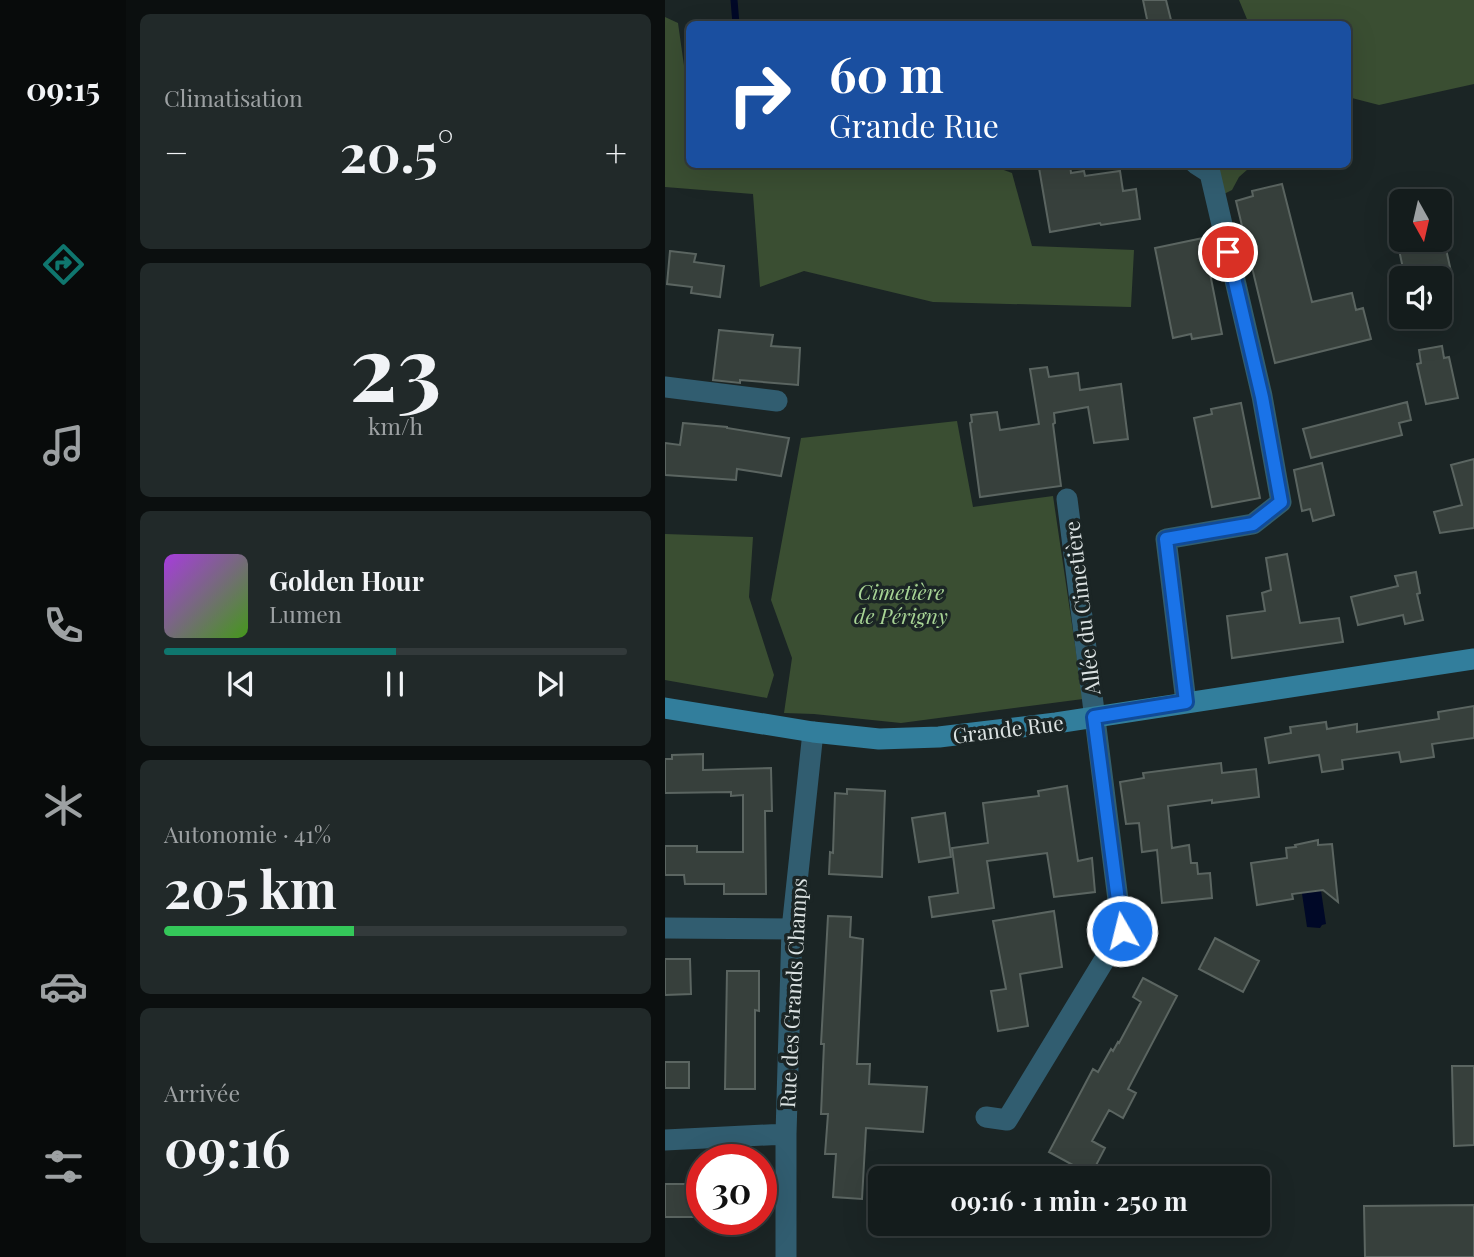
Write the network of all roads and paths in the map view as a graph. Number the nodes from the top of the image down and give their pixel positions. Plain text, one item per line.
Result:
1 (1202, 168) edge
2 (665, 387) edge
3 (777, 401) dead end
4 (1067, 499) dead end
5 (1474, 659) edge
6 (1186, 702) junction
7 (665, 708) edge
8 (1094, 717) junction
9 (813, 732) junction
10 (665, 928) edge
11 (792, 929) junction
12 (986, 1117) dead end
13 (786, 1134) junction
14 (665, 1140) edge
15 (786, 1257) edge

1 - 6 street
2 - 3 street
4 - 8 street, Allée du Cimetière
5 - 6 street, Grande Rue
6 - 8 street, Grande Rue
7 - 9 street, Grande Rue
8 - 9 street, Grande Rue
8 - 12 street, Allée du Cimetière
9 - 11 street, Rue des Grands Champs
10 - 11 street
11 - 13 street, Rue des Grands Champs
13 - 14 street, Rue des Grands Champs
13 - 15 street

